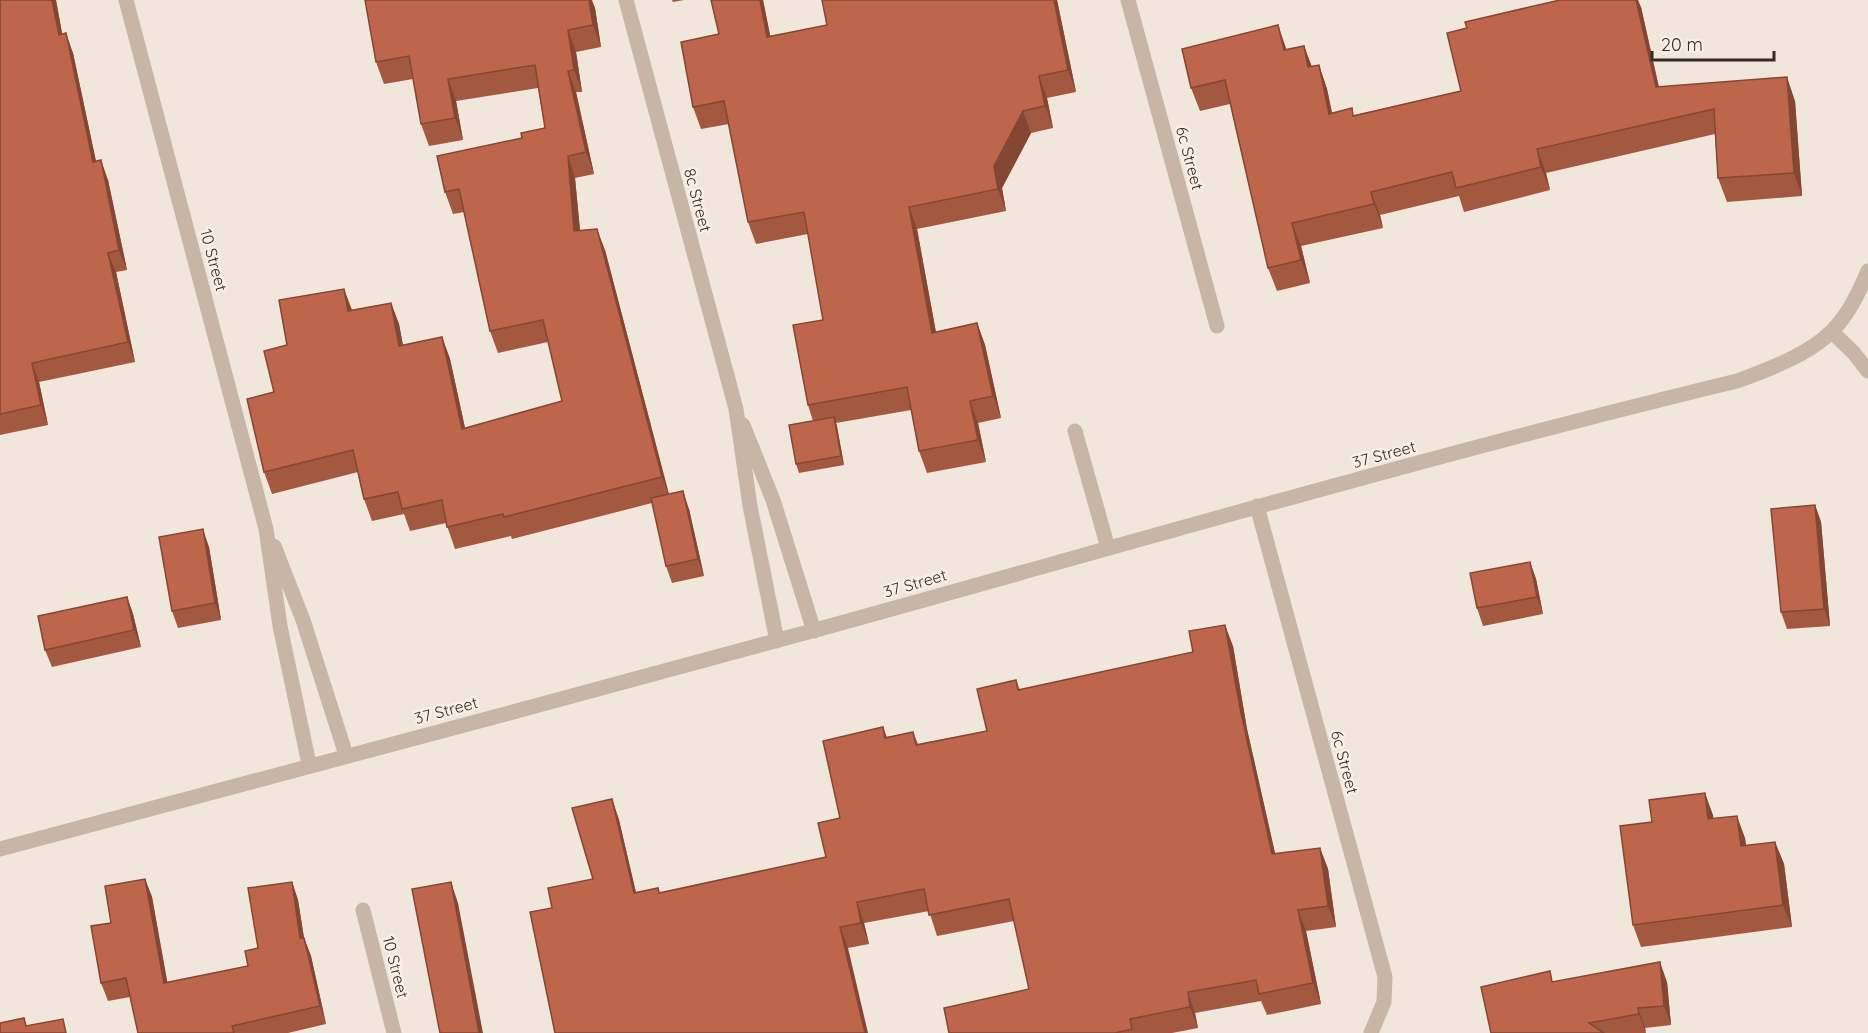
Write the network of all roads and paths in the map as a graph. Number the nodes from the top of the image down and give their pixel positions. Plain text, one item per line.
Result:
1 (126, 0) edge
2 (626, 0) edge
3 (1128, 0) edge
4 (1868, 271) edge
5 (1217, 326) dead end
6 (1832, 332) junction
7 (1868, 371) edge
8 (736, 409) junction
9 (1075, 431) dead end
10 (1257, 506) junction
11 (266, 529) junction
12 (1108, 548) junction
13 (814, 630) junction
14 (777, 640) junction
15 (346, 755) junction
16 (309, 764) junction
17 (0, 849) edge
18 (363, 910) dead end
19 (1373, 1030) edge
20 (394, 1033) edge

1 - 11 street, 10 Street
2 - 8 street, 8c Street
3 - 5 street, 6c Street
4 - 6 street, 37 Street
6 - 7 street
6 - 10 street, 37 Street
8 - 13 street, 8c Street
8 - 14 street, 8c Street
9 - 12 street
10 - 12 street, 37 Street
10 - 19 street, 6c Street
11 - 15 street, 10 Street
11 - 16 street, 10 Street
12 - 13 street, 37 Street
13 - 14 street, 37 Street
14 - 15 street, 37 Street
15 - 16 street, 37 Street
16 - 17 street, 37 Street
18 - 20 street, 10 Street

